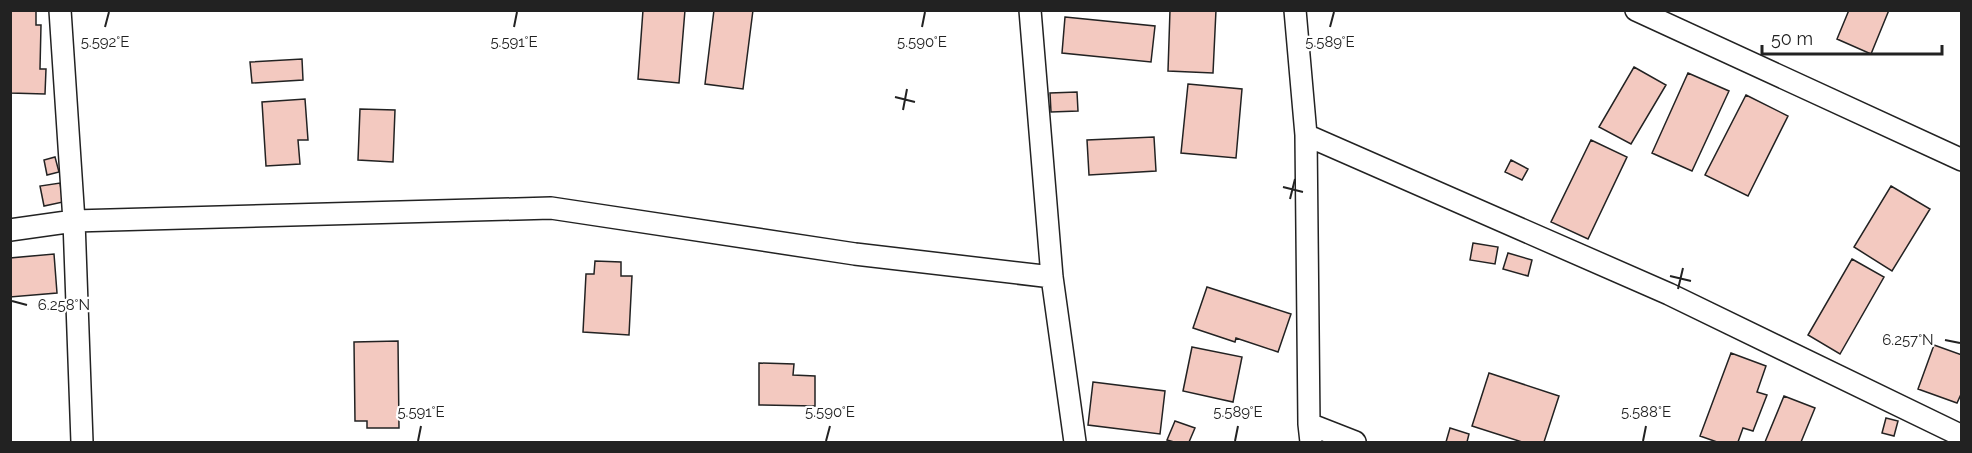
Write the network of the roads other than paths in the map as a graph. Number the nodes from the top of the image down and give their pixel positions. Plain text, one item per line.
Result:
1 (60, 10) edge
2 (1030, 10) edge
3 (1295, 10) edge
4 (1635, 10) edge
5 (1306, 135) junction
6 (1962, 160) edge
7 (74, 221) junction
8 (10, 230) edge
9 (1052, 277) junction
10 (1310, 433) edge
11 (1962, 436) edge
12 (82, 442) edge
13 (1075, 442) edge
14 (1355, 442) edge

1 - 7 street
2 - 9 street
3 - 5 street
4 - 6 street
5 - 10 street
5 - 11 street
7 - 8 street
7 - 9 street
7 - 12 street
9 - 13 street
10 - 14 street

